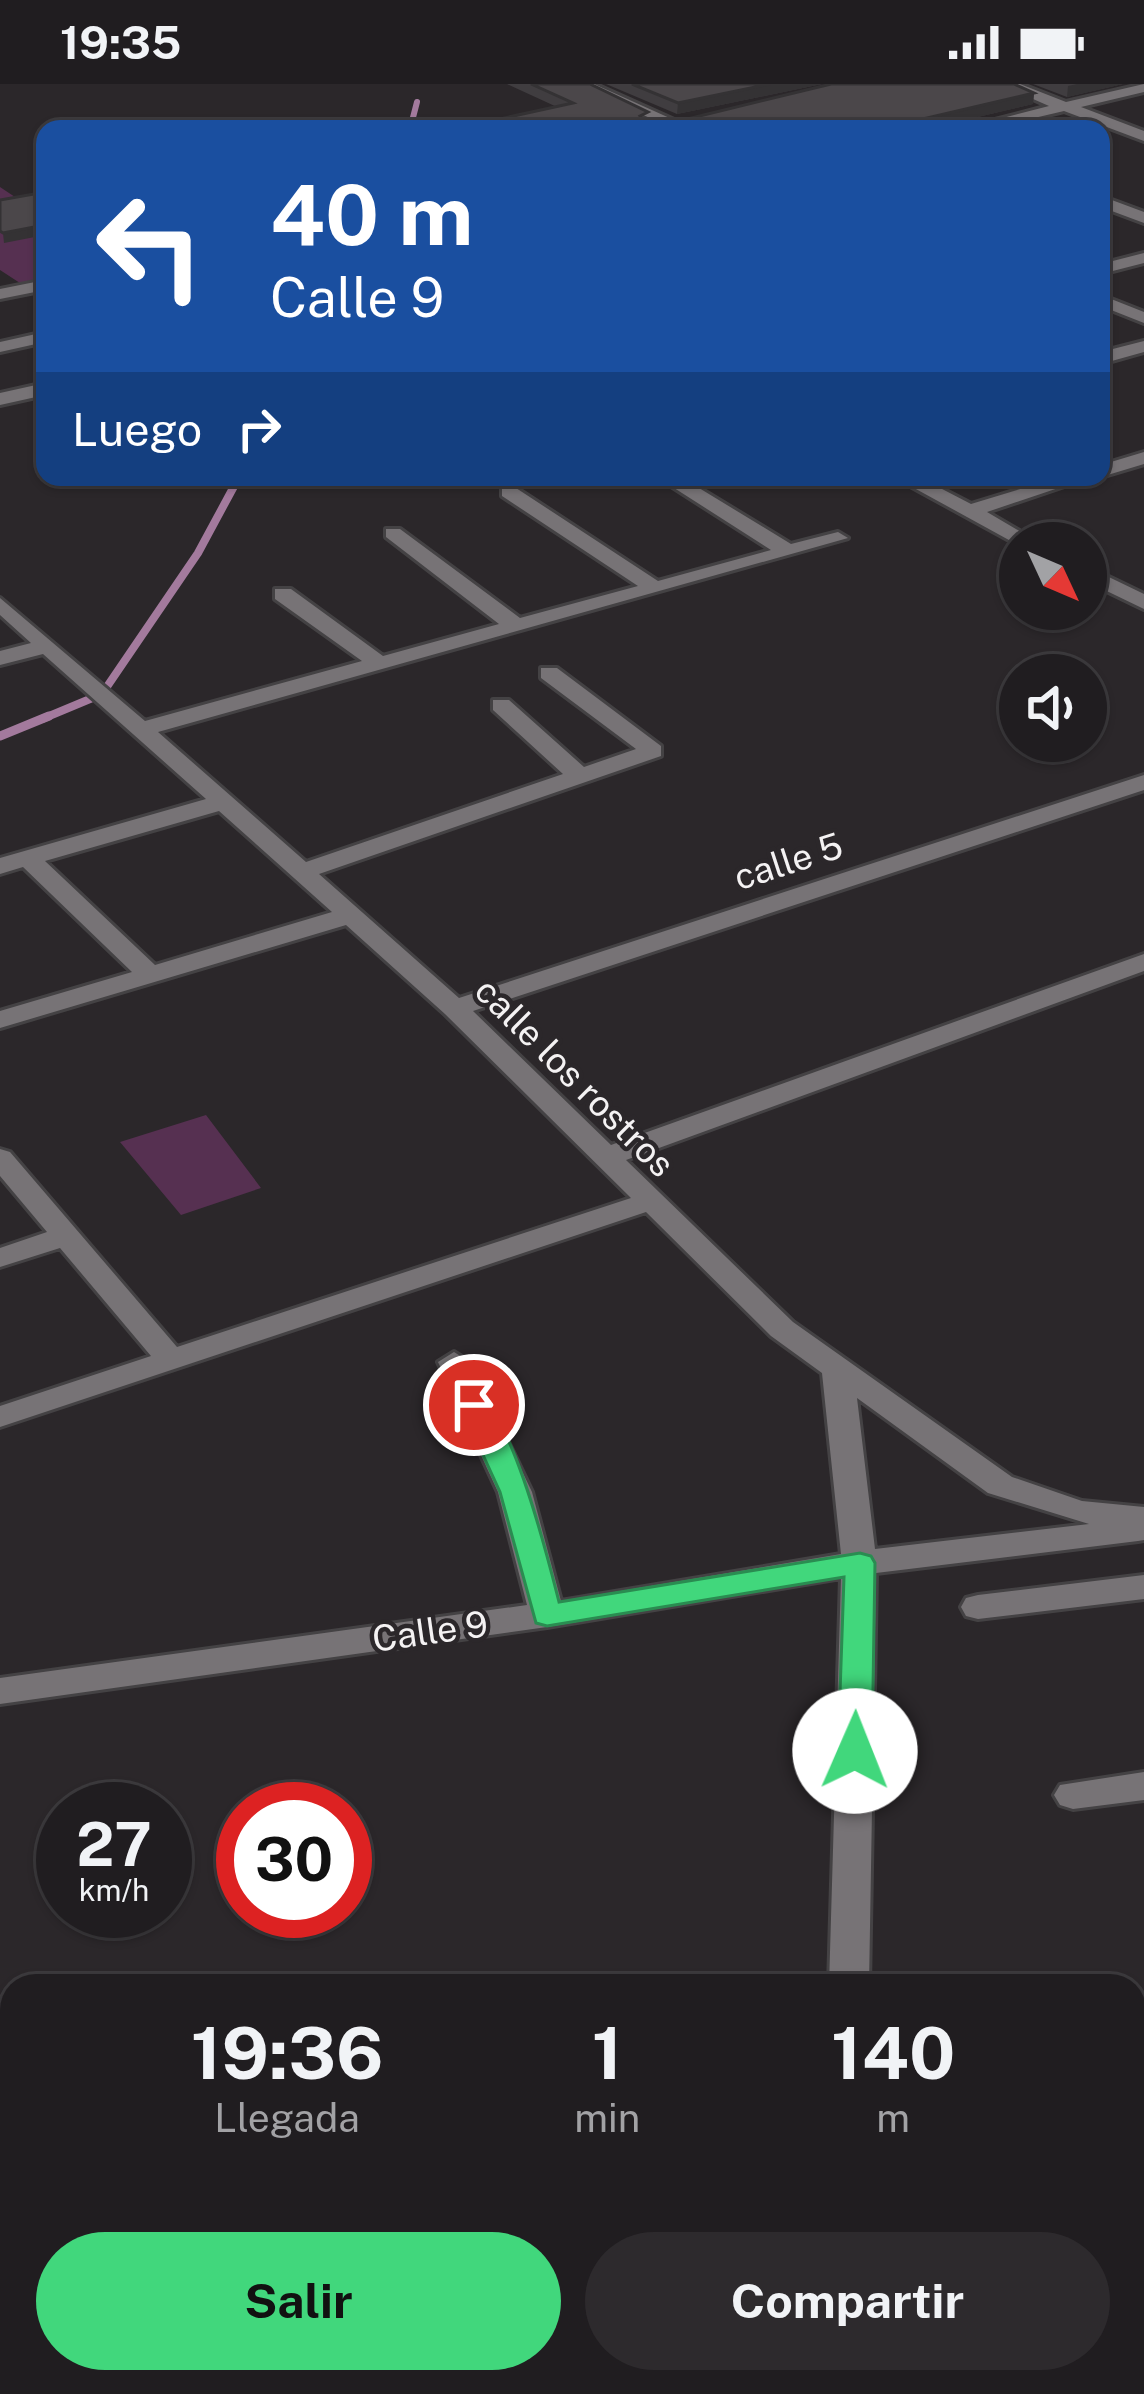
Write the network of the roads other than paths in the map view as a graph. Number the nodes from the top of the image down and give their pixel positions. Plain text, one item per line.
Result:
1 (581, 84) edge
2 (1006, 84) edge
3 (1144, 88) edge
4 (1068, 107) junction
5 (666, 120) edge
6 (1009, 120) edge
7 (1102, 120) edge
8 (1110, 123) edge
9 (1144, 136) edge
10 (1110, 205) edge
11 (1144, 218) edge
12 (1144, 258) edge
13 (1110, 267) edge
14 (36, 287) edge
15 (0, 294) edge
16 (1110, 304) edge
17 (1144, 318) edge
18 (36, 339) edge
19 (1144, 346) edge
20 (0, 347) edge
21 (1110, 355) edge
22 (36, 390) edge
23 (0, 399) edge
24 (1144, 458) edge
25 (1110, 468) edge
26 (682, 486) edge
27 (921, 486) edge
28 (1052, 486) edge
29 (509, 492) dead end
30 (969, 512) junction
31 (999, 527) edge
32 (393, 532) dead end
33 (838, 538) dead end
34 (789, 552) junction
35 (1107, 583) edge
36 (656, 588) junction
37 (284, 594) dead end
38 (1144, 602) edge
39 (0, 604) edge
40 (516, 626) junction
41 (46, 646) junction
42 (0, 658) edge
43 (379, 663) junction
44 (549, 673) dead end
45 (501, 705) dead end
46 (141, 729) junction
47 (581, 777) junction
48 (1144, 782) edge
49 (223, 802) junction
50 (28, 858) junction
51 (0, 866) edge
52 (301, 872) junction
53 (351, 916) junction
54 (1144, 962) edge
55 (150, 975) junction
56 (455, 1007) junction
57 (0, 1020) edge
58 (0, 1157) edge
59 (606, 1157) junction
60 (650, 1201) junction
61 (66, 1236) junction
62 (0, 1258) edge
63 (170, 1358) junction
64 (454, 1362) dead end
65 (838, 1371) junction
66 (0, 1418) edge
67 (1144, 1518) edge
68 (1144, 1529) edge
69 (860, 1563) junction
70 (1144, 1587) edge
71 (978, 1606) dead end
72 (547, 1615) junction
73 (0, 1691) edge
74 (1144, 1786) edge
75 (1073, 1795) dead end
76 (849, 1974) edge

1 - 5 street
2 - 4 street
3 - 4 street
4 - 6 street
4 - 7 street
8 - 9 street
10 - 11 street
12 - 13 street
14 - 15 street
16 - 17 street
18 - 20 street
19 - 21 street
22 - 23 street
24 - 25 street
26 - 34 street
27 - 30 street
28 - 30 street
29 - 36 street
30 - 31 street
32 - 40 street
33 - 34 street
34 - 36 street
35 - 38 street
36 - 40 street
37 - 43 street
39 - 41 street, calle los rostros
40 - 43 street
41 - 42 street
41 - 46 street, calle los rostros
43 - 46 street
44 - 47 street
45 - 47 street
46 - 49 street, calle los rostros
47 - 52 street
48 - 56 street, calle 5
49 - 50 street
49 - 52 street, calle los rostros
50 - 51 street
50 - 55 street
52 - 53 street, calle los rostros
53 - 55 street
53 - 56 street, calle los rostros
54 - 59 street
55 - 57 street
56 - 59 street, calle los rostros
58 - 61 street
59 - 60 street, calle los rostros
60 - 63 street
60 - 65 street, calle los rostros
61 - 62 street
61 - 63 street
63 - 66 street
64 - 72 street
65 - 67 street, calle los rostros
65 - 69 street
68 - 69 street, Calle 9
69 - 72 street, Calle 9
69 - 76 street
70 - 71 street
72 - 73 street, Calle 9
74 - 75 street

